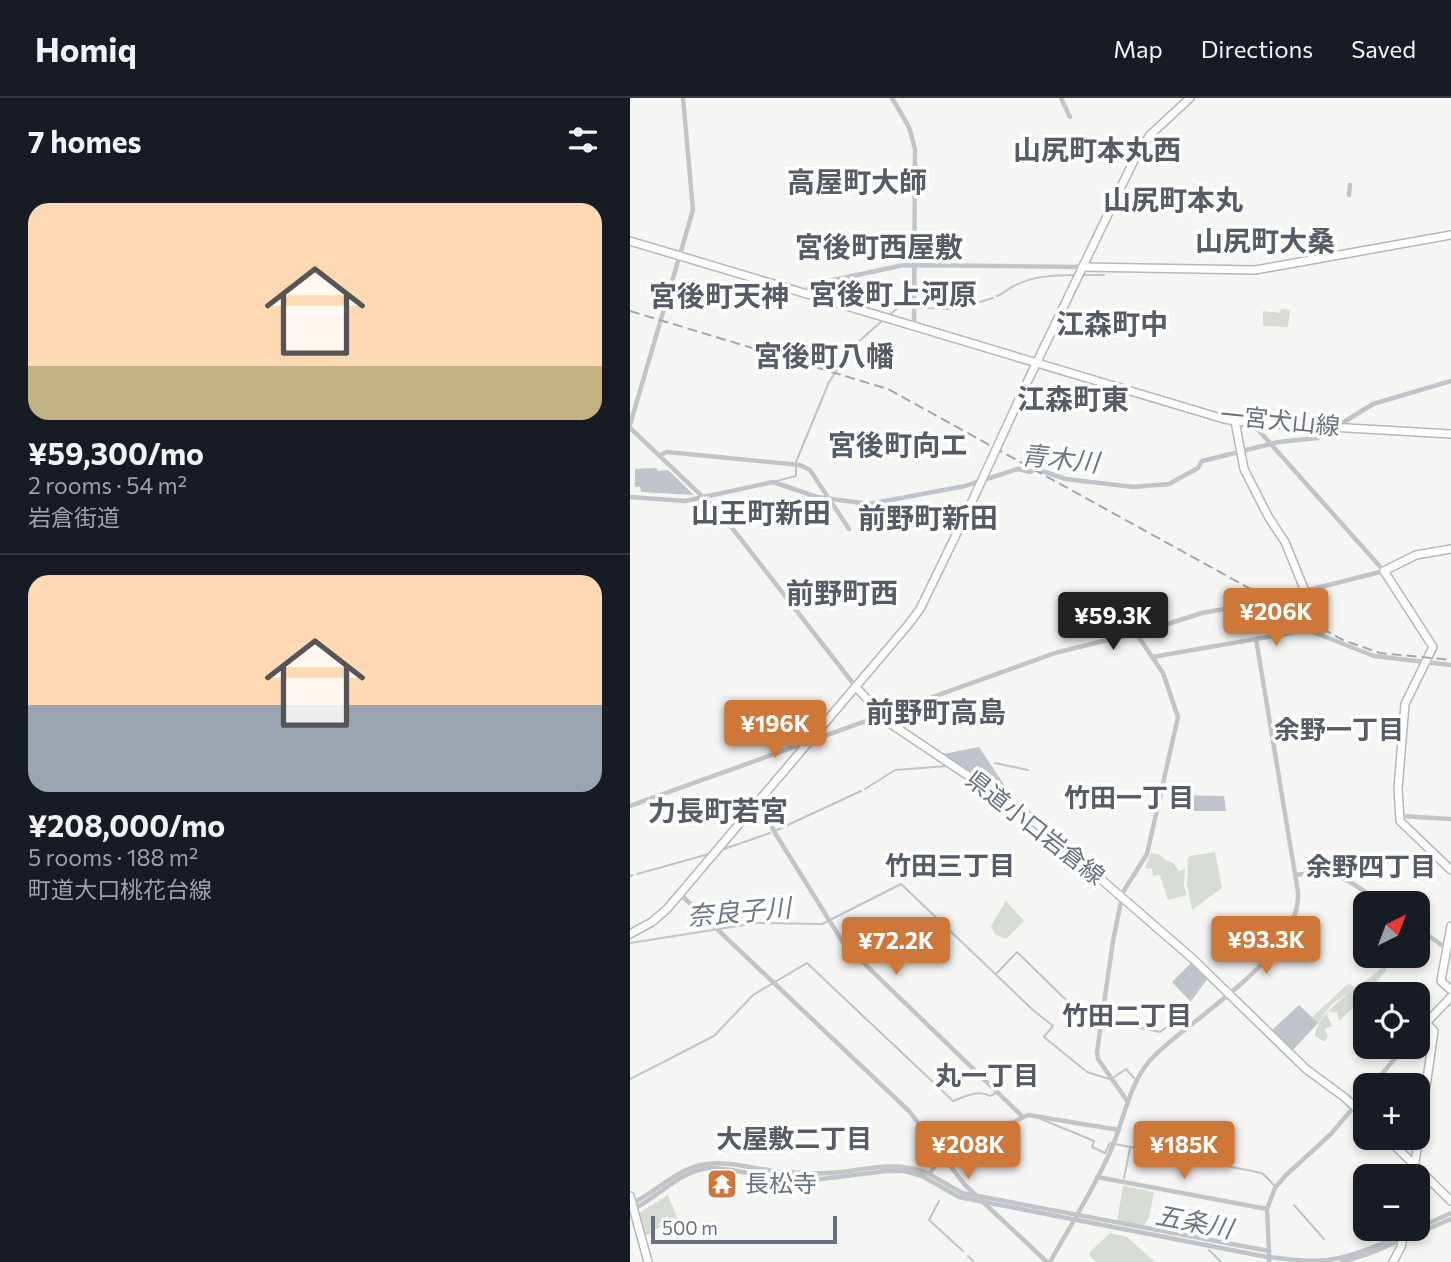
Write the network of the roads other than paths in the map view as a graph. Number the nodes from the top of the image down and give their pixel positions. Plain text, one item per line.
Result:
1 (683, 98) edge
2 (892, 98) edge
3 (1061, 98) edge
4 (1190, 98) edge
5 (1070, 117) dead end
6 (1350, 185) dead end
7 (1349, 195) dead end
8 (1451, 235) edge
9 (630, 241) edge
10 (680, 256) junction
11 (915, 265) junction
12 (1083, 267) junction
13 (801, 292) junction
14 (914, 327) junction
15 (1037, 363) junction
16 (1235, 421) junction
17 (1251, 422) junction
18 (630, 427) edge
19 (1451, 433) edge
20 (660, 455) junction
21 (849, 529) dead end
22 (1451, 549) edge
23 (1384, 571) junction
24 (1305, 591) junction
25 (1281, 599) joint
26 (1136, 633) junction
27 (1256, 639) junction
28 (1152, 657) junction
29 (1426, 662) junction
30 (1451, 665) edge
31 (856, 687) junction
32 (882, 717) junction
33 (808, 743) junction
34 (759, 801) junction
35 (630, 806) edge
36 (1400, 816) junction
37 (1451, 819) edge
38 (1451, 870) edge
39 (1295, 875) junction
40 (1363, 891) edge
41 (680, 894) junction
42 (1122, 897) junction
43 (1451, 926) edge
44 (630, 934) edge
45 (1430, 937) edge
46 (1449, 950) edge
47 (1451, 990) edge
48 (1230, 994) junction
49 (1451, 997) edge
50 (1430, 1019) edge
51 (1430, 1027) edge
52 (1394, 1059) edge
53 (1383, 1073) edge
54 (1128, 1102) junction
55 (1353, 1105) edge
56 (1353, 1107) edge
57 (1023, 1116) junction
58 (1119, 1130) junction
59 (1399, 1150) edge
60 (943, 1156) junction
61 (1414, 1164) edge
62 (1415, 1164) edge
63 (929, 1174) junction
64 (1097, 1177) junction
65 (1430, 1180) edge
66 (977, 1196) junction
67 (1451, 1201) edge
68 (632, 1204) edge
69 (1267, 1209) junction
70 (1074, 1218) junction
71 (1451, 1219) edge
72 (1430, 1225) edge
73 (1390, 1241) edge
74 (1401, 1241) edge
75 (1269, 1252) junction
76 (648, 1262) edge
77 (1048, 1262) edge
78 (1269, 1262) edge
79 (1342, 1262) edge
80 (1393, 1262) edge

1 - 10 street
2 - 11 street
3 - 5 street
4 - 12 main road
6 - 7 street
8 - 12 main road
9 - 10 main road, 一宮犬山線
10 - 13 main road, 一宮犬山線
10 - 18 street
11 - 12 street
11 - 13 street
11 - 14 street
12 - 15 main road
13 - 14 main road, 一宮犬山線
14 - 15 main road, 一宮犬山線
15 - 16 main road, 一宮犬山線
15 - 31 main road, bridge
16 - 17 main road, 一宮犬山線
16 - 24 main road
17 - 19 main road, 一宮犬山線
17 - 23 street
18 - 20 street
20 - 21 street
20 - 31 street
22 - 23 main road
23 - 24 street
23 - 29 main road
24 - 25 main road
25 - 26 street
26 - 28 street
26 - 32 street
27 - 28 street
27 - 29 street
27 - 39 street
28 - 42 street
29 - 30 street
29 - 36 main road
31 - 32 main road, 県道小口岩倉線
31 - 33 main road
32 - 33 street
32 - 42 main road, 県道小口岩倉線
33 - 34 main road
33 - 35 street
34 - 41 main road
34 - 57 street
36 - 37 street
36 - 38 main road
39 - 40 street
39 - 48 street
41 - 44 main road
41 - 60 street
42 - 48 main road, 県道小口岩倉線
42 - 54 street
43 - 46 main road
45 - 46 street
46 - 47 main road
48 - 54 street
48 - 55 main road, 県道小口岩倉線
49 - 50 main road
51 - 62 main road
52 - 53 street
54 - 58 street
56 - 69 street
57 - 58 street
57 - 60 street
58 - 64 street
59 - 61 main road
60 - 63 street
60 - 66 street
63 - 66 street
63 - 68 street
64 - 69 street
64 - 70 street
65 - 67 main road
66 - 70 street
66 - 77 street
68 - 76 main road
69 - 75 street
70 - 75 street
70 - 77 street
71 - 72 street
73 - 79 street
74 - 80 main road
75 - 78 street

